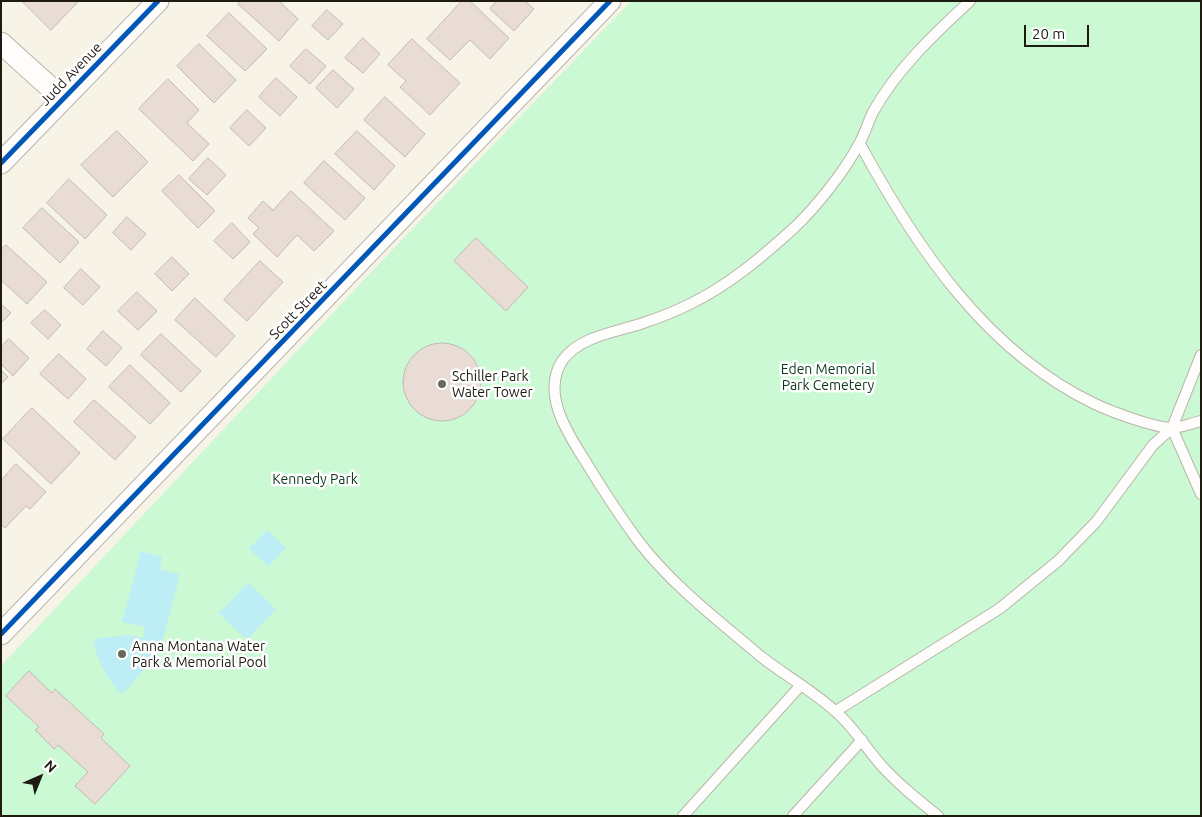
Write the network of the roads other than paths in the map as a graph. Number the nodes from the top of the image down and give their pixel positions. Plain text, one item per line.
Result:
1 (158, 1) edge
2 (610, 1) edge
3 (970, 1) edge
4 (1, 43) edge
5 (63, 99) junction
6 (860, 144) junction
7 (1, 164) edge
8 (1201, 355) edge
9 (1201, 421) edge
10 (1172, 428) junction
11 (1201, 494) edge
12 (1, 634) edge
13 (801, 685) junction
14 (836, 712) junction
15 (862, 740) junction
16 (682, 816) edge
17 (793, 816) edge
18 (938, 816) edge

1 - 5 street, Judd Avenue
2 - 12 street, Scott Street
3 - 6 lane
4 - 5 street
5 - 7 street, Judd Avenue
6 - 10 lane
6 - 13 lane
8 - 10 lane
9 - 10 lane
10 - 11 lane
10 - 14 lane
13 - 14 lane
13 - 16 lane
14 - 15 lane
15 - 17 lane
15 - 18 lane

